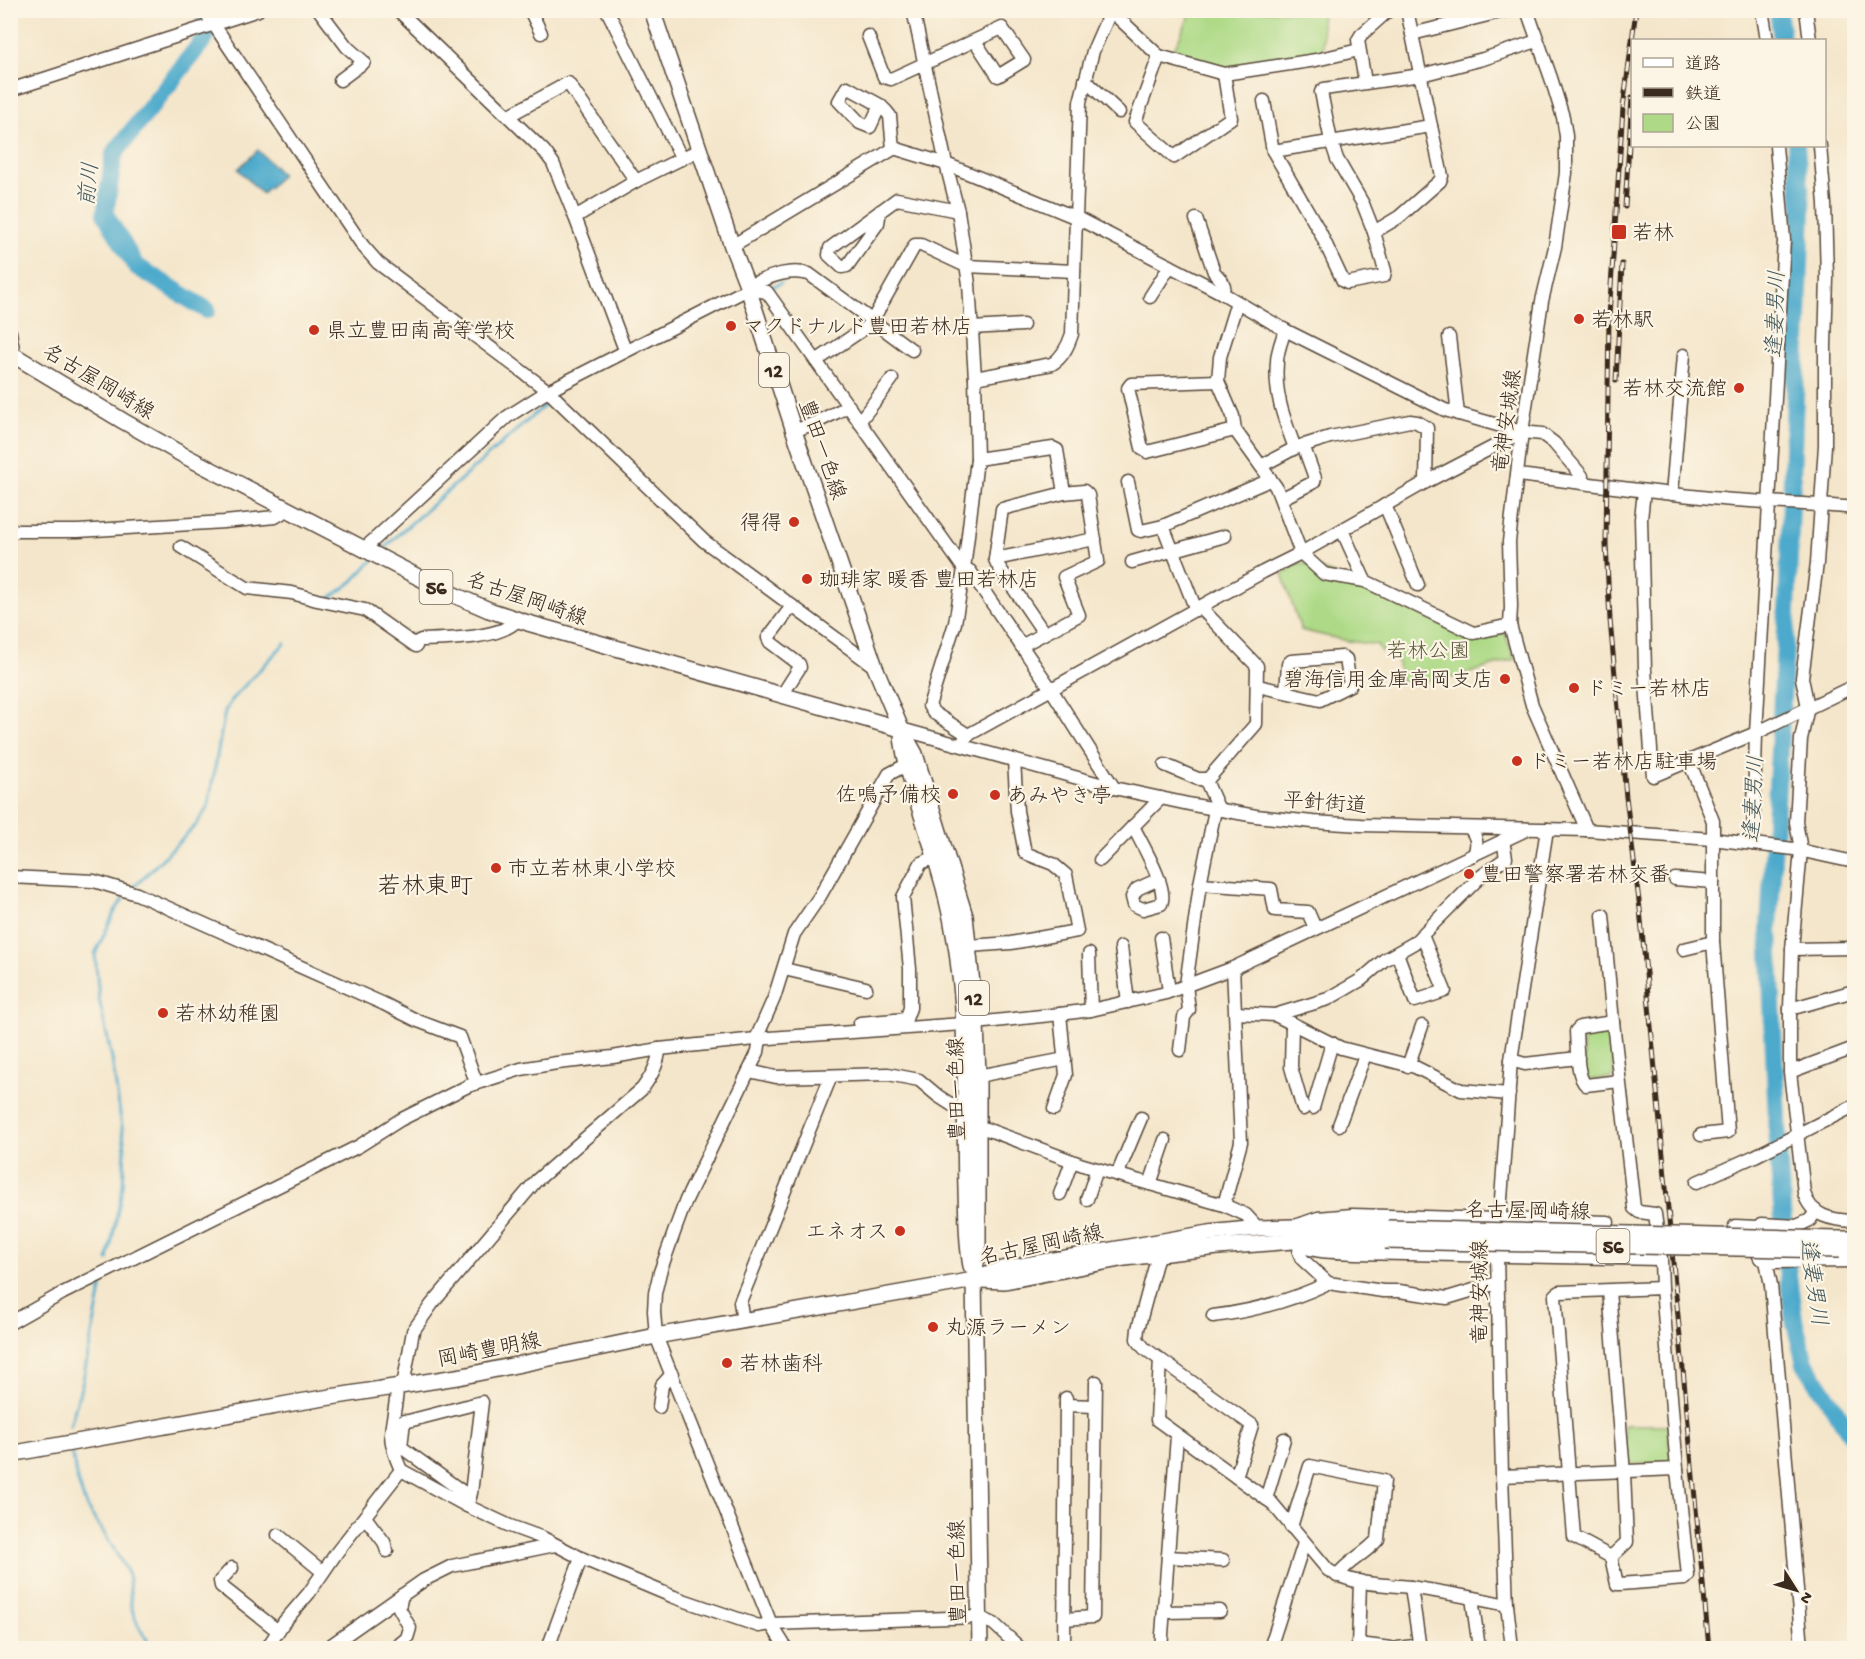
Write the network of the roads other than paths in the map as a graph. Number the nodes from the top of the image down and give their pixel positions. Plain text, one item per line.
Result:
1 (204, 10) edge
2 (258, 10) edge
3 (319, 10) edge
4 (398, 10) edge
5 (530, 10) edge
6 (608, 10) edge
7 (652, 10) edge
8 (913, 10) edge
9 (1389, 10) edge
10 (1407, 10) edge
11 (1508, 10) edge
12 (1527, 10) edge
13 (1762, 10) edge
14 (1806, 10) edge
15 (1111, 11) edge
16 (1468, 15) edge
17 (214, 25) junction
18 (541, 33) dead end
19 (1412, 34) junction
20 (868, 36) dead end
21 (1767, 39) edge
22 (1810, 39) edge
23 (975, 41) dead end
24 (1537, 41) junction
25 (1359, 50) junction
26 (1159, 56) junction
27 (925, 64) junction
28 (1224, 74) junction
29 (1421, 75) junction
30 (340, 80) dead end
31 (1085, 80) junction
32 (1365, 82) junction
33 (10, 90) edge
34 (1264, 101) dead end
35 (880, 105) dead end
36 (1119, 111) dead end
37 (508, 116) junction
38 (1431, 126) junction
39 (1331, 141) junction
40 (1776, 147) edge
41 (1820, 147) edge
42 (893, 149) junction
43 (699, 150) junction
44 (1273, 151) junction
45 (682, 159) junction
46 (946, 164) junction
47 (636, 181) junction
48 (880, 211) junction
49 (958, 211) junction
50 (575, 217) junction
51 (1077, 218) junction
52 (1196, 219) dead end
53 (1374, 232) junction
54 (732, 246) junction
55 (966, 266) junction
56 (1170, 266) junction
57 (1074, 271) junction
58 (748, 287) junction
59 (1222, 293) junction
60 (1150, 297) dead end
61 (1237, 302) junction
62 (872, 321) junction
63 (1023, 325) dead end
64 (971, 328) junction
65 (1285, 330) junction
66 (10, 332) edge
67 (1449, 338) dead end
68 (626, 350) junction
69 (912, 350) dead end
70 (12, 354) edge
71 (1684, 355) dead end
72 (816, 361) junction
73 (975, 378) junction
74 (892, 379) dead end
75 (1218, 381) junction
76 (548, 391) junction
77 (849, 406) junction
78 (1458, 414) junction
79 (859, 422) junction
80 (794, 430) junction
81 (1235, 430) junction
82 (1522, 432) junction
83 (1299, 447) junction
84 (976, 459) junction
85 (1261, 466) junction
86 (1518, 475) junction
87 (1582, 476) dead end
88 (1270, 478) junction
89 (1128, 482) dead end
90 (1426, 482) junction
91 (1644, 491) junction
92 (1064, 493) junction
93 (1672, 494) junction
94 (1281, 499) junction
95 (1769, 502) junction
96 (1818, 504) junction
97 (1385, 505) junction
98 (1854, 508) edge
99 (287, 510) junction
100 (1163, 526) junction
101 (1342, 530) junction
102 (10, 531) edge
103 (1225, 536) dead end
104 (1095, 539) junction
105 (181, 547) dead end
106 (365, 548) junction
107 (1173, 551) junction
108 (1301, 553) junction
109 (995, 560) junction
110 (1132, 562) dead end
111 (964, 569) junction
112 (1365, 581) junction
113 (1418, 585) dead end
114 (792, 606) junction
115 (1198, 609) junction
116 (517, 620) junction
117 (1510, 625) junction
118 (1044, 633) junction
119 (1021, 646) junction
120 (875, 667) junction
121 (1257, 686) junction
122 (1854, 686) edge
123 (1051, 689) junction
124 (1286, 691) junction
125 (782, 695) junction
126 (1807, 708) junction
127 (901, 729) junction
128 (1758, 731) junction
129 (964, 740) junction
130 (1014, 760) junction
131 (1689, 761) junction
132 (906, 765) junction
133 (1165, 765) dead end
134 (1208, 779) junction
135 (1114, 788) junction
136 (1161, 798) junction
137 (1217, 810) junction
138 (1133, 826) junction
139 (1470, 828) junction
140 (1528, 829) junction
141 (1547, 829) junction
142 (1587, 830) junction
143 (1712, 839) junction
144 (1503, 840) junction
145 (1754, 844) junction
146 (1797, 849) junction
147 (1474, 855) junction
148 (936, 857) junction
149 (1100, 860) dead end
150 (1854, 862) edge
151 (10, 877) edge
152 (1159, 879) dead end
153 (1675, 879) dead end
154 (1713, 882) junction
155 (1200, 884) junction
156 (1603, 915) dead end
157 (1315, 928) junction
158 (1422, 935) junction
159 (1161, 938) dead end
160 (1713, 942) junction
161 (969, 946) junction
162 (1121, 947) dead end
163 (1854, 948) edge
164 (1684, 949) dead end
165 (1792, 949) junction
166 (1397, 952) junction
167 (1089, 954) dead end
168 (1233, 968) junction
169 (783, 969) junction
170 (1186, 985) junction
171 (866, 988) dead end
172 (1170, 991) junction
173 (1854, 991) edge
174 (1128, 1002) junction
175 (1790, 1009) junction
176 (1091, 1010) junction
177 (1236, 1013) junction
178 (1060, 1014) junction
179 (1275, 1015) junction
180 (1613, 1022) junction
181 (970, 1023) junction
182 (1292, 1024) junction
183 (1422, 1026) dead end
184 (782, 1038) junction
185 (758, 1039) junction
186 (1332, 1043) junction
187 (659, 1048) junction
188 (1854, 1048) edge
189 (1180, 1050) dead end
190 (1365, 1055) junction
191 (1578, 1058) junction
192 (1065, 1059) junction
193 (1511, 1060) junction
194 (1408, 1066) junction
195 (749, 1071) junction
196 (1790, 1072) junction
197 (831, 1076) junction
198 (978, 1076) junction
199 (1619, 1081) junction
200 (476, 1082) junction
201 (1509, 1094) junction
202 (1854, 1106) edge
203 (1054, 1109) dead end
204 (966, 1114) junction
205 (1141, 1118) dead end
206 (1339, 1125) dead end
207 (978, 1126) junction
208 (1797, 1135) junction
209 (1701, 1136) dead end
210 (1165, 1140) dead end
211 (1072, 1161) junction
212 (1097, 1169) junction
213 (1117, 1175) junction
214 (1697, 1182) dead end
215 (1150, 1184) junction
216 (1060, 1194) dead end
217 (1088, 1199) dead end
218 (1224, 1205) junction
219 (1816, 1211) junction
220 (1498, 1220) junction
221 (1854, 1221) edge
222 (1608, 1222) dead end
223 (1735, 1226) dead end
224 (1760, 1226) junction
225 (1258, 1228) junction
226 (1296, 1238) junction
227 (1854, 1239) edge
228 (1844, 1247) edge
229 (1158, 1255) junction
230 (1497, 1255) junction
231 (1661, 1259) junction
232 (1769, 1261) junction
233 (1854, 1261) edge
234 (974, 1280) junction
235 (1328, 1283) junction
236 (1497, 1283) junction
237 (1662, 1288) junction
238 (1609, 1291) junction
239 (1213, 1316) dead end
240 (742, 1321) junction
241 (10, 1323) edge
242 (656, 1336) junction
243 (1160, 1359) junction
244 (672, 1374) junction
245 (1096, 1382) dead end
246 (400, 1387) junction
247 (1095, 1406) junction
248 (659, 1407) dead end
249 (398, 1423) junction
250 (1177, 1437) junction
251 (1284, 1439) dead end
252 (10, 1454) edge
253 (401, 1470) junction
254 (1677, 1470) junction
255 (1624, 1473) junction
256 (1569, 1474) junction
257 (1502, 1476) junction
258 (1236, 1478) junction
259 (1266, 1499) junction
260 (469, 1502) junction
261 (365, 1517) junction
262 (1291, 1527) junction
263 (278, 1535) dead end
264 (1304, 1543) junction
265 (555, 1545) junction
266 (387, 1551) dead end
267 (1168, 1557) junction
268 (1611, 1557) junction
269 (581, 1558) junction
270 (1223, 1560) dead end
271 (232, 1568) dead end
272 (323, 1572) junction
273 (1337, 1576) junction
274 (1360, 1581) junction
275 (1411, 1587) junction
276 (402, 1595) junction
277 (1472, 1598) junction
278 (1507, 1605) junction
279 (1220, 1611) dead end
280 (1164, 1612) junction
281 (979, 1617) junction
282 (1064, 1619) junction
283 (771, 1624) junction
284 (278, 1631) junction
285 (1358, 1646) edge
286 (267, 1648) edge
287 (331, 1648) edge
288 (395, 1648) edge
289 (548, 1648) edge
290 (786, 1648) edge
291 (980, 1648) edge
292 (1020, 1648) edge
293 (1064, 1648) edge
294 (1161, 1648) edge
295 (1270, 1648) edge
296 (1391, 1648) edge
297 (1398, 1648) edge
298 (1479, 1648) edge
299 (1512, 1648) edge
300 (1802, 1648) edge

1 - 17 street
2 - 17 street
3 - 30 street
4 - 37 street
5 - 18 street
6 - 45 street
7 - 43 main road, 豊田一色線 / 12
8 - 27 street
9 - 25 street
10 - 19 street
11 - 16 street
12 - 24 street, 竜神安城線
13 - 21 street
14 - 22 street
15 - 26 street
15 - 31 street
16 - 19 street
17 - 33 street
17 - 76 street
19 - 29 street
20 - 27 street
23 - 27 street
24 - 29 street
24 - 82 street, 竜神安城線
25 - 28 street
25 - 32 street
26 - 28 street
26 - 28 street
27 - 46 street
29 - 32 street
29 - 38 street
31 - 36 street
31 - 51 street
32 - 39 street
34 - 44 street
35 - 42 street
37 - 47 street
37 - 50 street
38 - 39 street
38 - 53 street
39 - 44 street
39 - 53 street
40 - 95 street
41 - 96 street
42 - 46 street
42 - 54 street
43 - 45 street
43 - 54 main road, 豊田一色線 / 12
44 - 53 street
45 - 47 street
46 - 49 street
46 - 51 street
47 - 50 street
48 - 48 street
48 - 49 street
49 - 55 street
50 - 68 street
51 - 56 street
51 - 57 street
52 - 59 street
54 - 58 main road, 豊田一色線 / 12
55 - 57 street
55 - 62 street
55 - 64 street
56 - 59 street
56 - 60 street
57 - 73 street
58 - 62 street
58 - 68 street
58 - 72 street
58 - 80 main road, 豊田一色線 / 12
59 - 61 street
61 - 65 street
61 - 75 street
62 - 69 street
62 - 72 street
63 - 64 street
64 - 73 street
65 - 78 street
65 - 83 street
66 - 70 street
67 - 78 street
68 - 76 street
70 - 99 main road, 名古屋岡崎線 / 56
71 - 93 street
72 - 77 street
73 - 84 street
74 - 79 street
75 - 81 street
75 - 81 street
76 - 106 street
76 - 114 street
77 - 79 street
77 - 80 street
78 - 82 street
79 - 111 street
80 - 120 main road, 豊田一色線 / 12
81 - 85 street
82 - 86 street, 竜神安城線
82 - 87 street
82 - 90 street
83 - 85 street
83 - 90 street
83 - 94 street
84 - 92 street
84 - 111 street
85 - 88 street
86 - 91 street
86 - 117 street, 竜神安城線
88 - 94 street
88 - 100 street
89 - 100 street
90 - 97 street
91 - 93 street
91 - 131 street
92 - 104 street
92 - 109 street
93 - 95 street
94 - 108 street
95 - 96 street
95 - 128 street
96 - 98 street
96 - 126 street
97 - 101 street
97 - 113 street
99 - 102 street
99 - 106 main road, 名古屋岡崎線 / 56
100 - 107 street
101 - 108 street
101 - 112 street
103 - 107 street
104 - 109 street
104 - 118 street
105 - 116 street
106 - 116 main road, 名古屋岡崎線 / 56
107 - 110 street
107 - 115 street
108 - 112 street
108 - 115 street
109 - 118 street
111 - 119 street
111 - 129 street
112 - 117 street
114 - 120 street
114 - 125 street
115 - 121 street
115 - 123 street
116 - 125 main road, 名古屋岡崎線 / 56
117 - 142 street, 竜神安城線
118 - 119 street
119 - 123 street
120 - 127 main road, 豊田一色線 / 12
121 - 124 street
121 - 134 street
122 - 126 street
123 - 129 street
123 - 135 street
124 - 124 street
125 - 127 main road, 名古屋岡崎線 / 56
126 - 128 street
126 - 146 street
127 - 129 street, 平針街道
127 - 132 main road, 豊田一色線 / 12
127 - 161 main road, 豊田一色線 / 12
128 - 131 street
128 - 145 street
129 - 130 street, 平針街道
130 - 135 street, 平針街道
130 - 161 street
131 - 143 street
132 - 148 main road, 豊田一色線 / 12
132 - 169 street
133 - 134 street
134 - 137 street
135 - 136 street, 平針街道
136 - 137 street, 平針街道
136 - 138 street
137 - 139 street, 平針街道
137 - 155 street
138 - 149 street
138 - 152 street
139 - 140 street, 平針街道
139 - 147 street
140 - 141 street, 平針街道
140 - 144 street
141 - 142 street, 平針街道
141 - 193 street, 竜神安城線
142 - 143 street, 平針街道
143 - 145 street, 平針街道
143 - 154 street
144 - 147 street
144 - 158 street
145 - 146 street, 平針街道
146 - 150 street, 平針街道
146 - 165 street
147 - 157 street
148 - 181 main road, 豊田一色線 / 12
148 - 184 street
151 - 200 street
153 - 154 street
154 - 160 street
155 - 157 street
155 - 170 street
156 - 180 street
157 - 168 street
158 - 166 street
158 - 166 street
159 - 172 street
160 - 164 street
160 - 209 street
161 - 181 main road, 豊田一色線 / 12
162 - 174 street
163 - 165 street
165 - 175 street
166 - 179 street
167 - 176 street
168 - 170 street
168 - 177 street
169 - 171 street
169 - 185 street
170 - 172 street
170 - 189 street
172 - 174 street
173 - 175 street
174 - 176 street
175 - 196 street
176 - 178 street
177 - 179 street
177 - 218 street
178 - 181 street
178 - 192 street
179 - 182 street
180 - 191 street
180 - 199 street
181 - 184 street
181 - 198 main road, 豊田一色線 / 12
181 - 204 main road, 豊田一色線 / 12
182 - 186 street
182 - 186 street
183 - 194 street
184 - 185 street
185 - 187 street
185 - 195 street
186 - 190 street
187 - 200 street
187 - 246 street
188 - 196 street
190 - 194 street
190 - 206 street
191 - 193 street
191 - 199 street
192 - 198 street
192 - 203 street
193 - 201 street, 竜神安城線
194 - 201 street
195 - 197 street
195 - 242 street
196 - 208 street
197 - 204 street
197 - 240 street
198 - 207 main road, 豊田一色線 / 12
199 - 231 street
200 - 241 street
201 - 220 street, 竜神安城線
202 - 208 street
204 - 234 main road, 豊田一色線 / 12
205 - 213 street
207 - 211 street
207 - 234 main road, 豊田一色線 / 12
208 - 214 street
208 - 219 street
210 - 215 street
211 - 212 street
211 - 216 street
212 - 213 street
212 - 217 street
213 - 215 street
215 - 218 street
218 - 225 street
219 - 221 street
219 - 224 street
220 - 222 street
220 - 226 street
220 - 230 street, 竜神安城線
223 - 224 street
224 - 232 street
225 - 226 main road, 名古屋岡崎線 / 56
225 - 234 main road, 名古屋岡崎線 / 56
226 - 228 main road, 名古屋岡崎線 / 56, bridge
226 - 229 main road, 名古屋岡崎線 / 56
226 - 230 street
226 - 235 street
227 - 228 main road, 名古屋岡崎線 / 56
229 - 234 main road, 名古屋岡崎線 / 56
229 - 243 street
230 - 231 street
230 - 236 street, 竜神安城線
231 - 237 street
232 - 233 street
232 - 300 street
234 - 240 main road, 岡崎豊明線
234 - 281 main road, 豊田一色線 / 12
235 - 236 street
235 - 239 street
236 - 257 street, 竜神安城線
237 - 238 street
237 - 254 street
238 - 255 street
238 - 256 street
240 - 242 main road, 岡崎豊明線
242 - 244 street
242 - 246 main road, 岡崎豊明線
243 - 250 street
243 - 258 street
244 - 248 street
244 - 283 street
245 - 247 street
246 - 249 street
246 - 252 main road, 岡崎豊明線
247 - 282 street
247 - 282 street
249 - 253 street
249 - 260 street
249 - 260 street
250 - 258 street
250 - 267 street
251 - 259 street
253 - 260 street
253 - 261 street
254 - 255 street
254 - 268 street
255 - 256 street
255 - 268 street
256 - 257 street
256 - 268 street
257 - 278 street, 竜神安城線
258 - 259 street
259 - 262 street
260 - 265 street
261 - 266 street
261 - 272 street
262 - 264 street
262 - 273 street
263 - 272 street
264 - 273 street
264 - 295 street
265 - 269 street
265 - 276 street
267 - 270 street
267 - 280 street
269 - 283 street
269 - 289 street
271 - 284 street
272 - 284 street
273 - 274 street
274 - 275 street
274 - 285 street
275 - 277 street
275 - 297 street
276 - 287 street
276 - 288 street
277 - 278 street
277 - 298 street
278 - 299 street, 竜神安城線
279 - 280 street
280 - 294 street
281 - 283 street
281 - 291 main road, 豊田一色線 / 12
281 - 292 street
282 - 293 street
283 - 290 street
284 - 286 street
285 - 296 street

